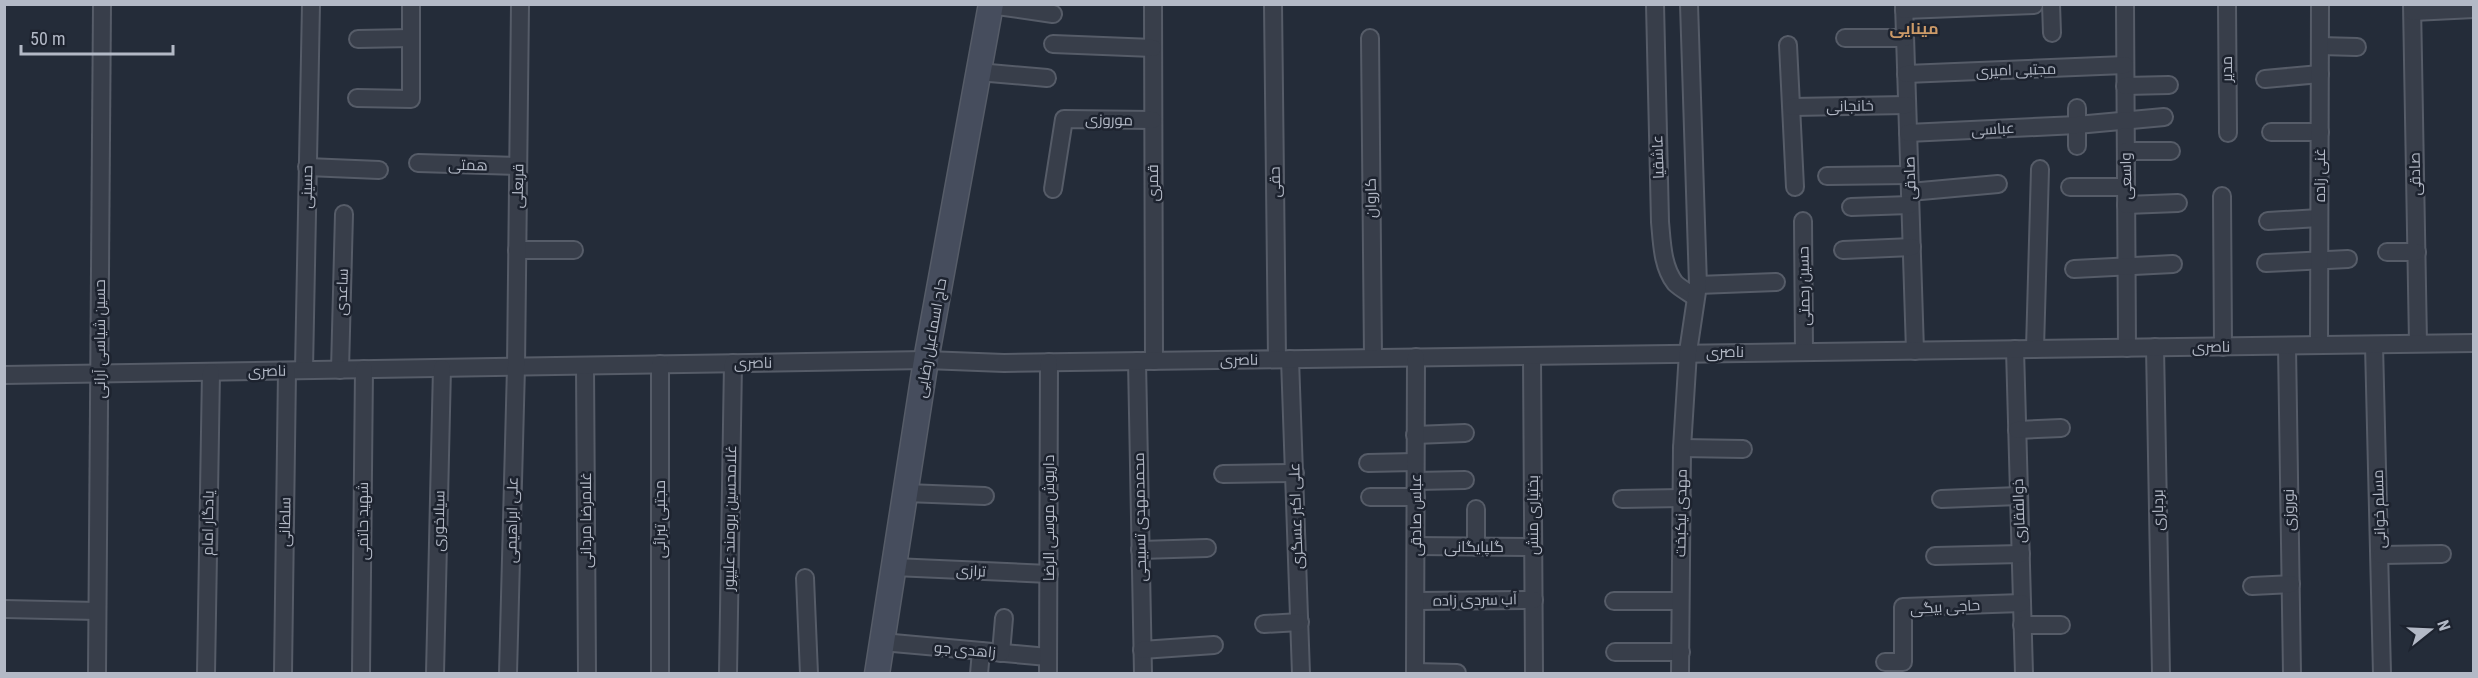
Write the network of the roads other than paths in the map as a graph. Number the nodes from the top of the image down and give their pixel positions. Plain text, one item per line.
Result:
1 (102, 4) edge
2 (311, 4) edge
3 (411, 4) edge
4 (520, 4) edge
5 (1153, 4) edge
6 (1273, 4) edge
7 (1655, 4) edge
8 (1689, 4) edge
9 (2051, 4) edge
10 (2125, 4) edge
11 (2227, 4) edge
12 (2320, 4) edge
13 (991, 5) edge
14 (2034, 5) edge
15 (1904, 7) edge
16 (2413, 8) edge
17 (2474, 9) edge
18 (1053, 14) dead end
19 (2052, 33) dead end
20 (411, 38) junction
21 (1370, 38) dead end
22 (1845, 38) dead end
23 (1905, 38) junction
24 (358, 39) dead end
25 (1053, 44) dead end
26 (1788, 45) dead end
27 (2320, 46) junction
28 (2357, 47) dead end
29 (1153, 48) junction
30 (2125, 65) junction
31 (978, 72) junction
32 (1906, 74) junction
33 (2320, 74) junction
34 (1047, 78) dead end
35 (2265, 79) dead end
36 (2169, 85) dead end
37 (2125, 86) junction
38 (357, 98) dead end
39 (1907, 105) junction
40 (1792, 106) junction
41 (2077, 108) dead end
42 (2164, 117) dead end
43 (1153, 120) junction
44 (2125, 121) junction
45 (2077, 125) junction
46 (2271, 132) dead end
47 (2320, 132) junction
48 (1908, 133) junction
49 (2228, 133) dead end
50 (2077, 147) dead end
51 (2126, 151) junction
52 (2170, 151) dead end
53 (418, 163) dead end
54 (518, 166) junction
55 (308, 167) junction
56 (2040, 169) dead end
57 (379, 170) dead end
58 (1827, 176) dead end
59 (1998, 184) dead end
60 (1795, 187) dead end
61 (2070, 187) dead end
62 (2126, 187) junction
63 (1053, 189) dead end
64 (1910, 190) junction
65 (2222, 196) dead end
66 (2178, 203) dead end
67 (2126, 205) junction
68 (1851, 207) dead end
69 (344, 214) dead end
70 (2319, 218) junction
71 (1803, 220) dead end
72 (2268, 220) dead end
73 (1912, 247) junction
74 (574, 249) dead end
75 (517, 250) junction
76 (1843, 250) dead end
77 (2387, 252) dead end
78 (2416, 252) junction
79 (2348, 259) dead end
80 (2319, 260) junction
81 (2266, 263) dead end
82 (2173, 264) dead end
83 (2126, 266) junction
84 (2074, 269) dead end
85 (1776, 282) dead end
86 (1696, 291) junction
87 (2418, 343) junction
88 (2474, 343) edge
89 (2319, 345) junction
90 (2374, 345) junction
91 (2287, 346) junction
92 (2155, 347) junction
93 (2223, 347) junction
94 (2127, 348) junction
95 (2015, 349) junction
96 (2035, 349) junction
97 (1915, 351) junction
98 (1688, 352) junction
99 (1804, 352) junction
100 (1532, 356) junction
101 (1416, 357) junction
102 (1373, 358) junction
103 (1284, 359) junction
104 (926, 360) junction
105 (1146, 361) junction
106 (1049, 362) junction
107 (733, 363) junction
108 (660, 364) junction
109 (585, 366) junction
110 (516, 367) junction
111 (442, 368) junction
112 (364, 369) junction
113 (296, 370) junction
114 (340, 370) junction
115 (211, 372) junction
116 (99, 374) junction
117 (4, 375) edge
118 (2061, 428) dead end
119 (2017, 430) junction
120 (1464, 433) dead end
121 (1415, 435) junction
122 (1682, 448) junction
123 (1743, 449) dead end
124 (1415, 462) junction
125 (1368, 464) dead end
126 (1295, 473) junction
127 (1223, 474) dead end
128 (1466, 480) dead end
129 (1416, 489) junction
130 (906, 493) junction
131 (985, 496) dead end
132 (2019, 496) junction
133 (1370, 497) dead end
134 (1682, 498) junction
135 (1941, 499) dead end
136 (1622, 500) dead end
137 (1476, 509) dead end
138 (1416, 546) junction
139 (1476, 547) junction
140 (1533, 547) junction
141 (1207, 548) dead end
142 (1140, 550) junction
143 (2021, 554) junction
144 (2442, 554) dead end
145 (1935, 555) dead end
146 (2381, 555) junction
147 (894, 567) junction
148 (1048, 574) junction
149 (805, 578) dead end
150 (2291, 584) junction
151 (2252, 586) dead end
152 (1534, 600) junction
153 (1416, 601) junction
154 (1614, 601) dead end
155 (1680, 601) junction
156 (2022, 603) junction
157 (4, 609) edge
158 (97, 611) junction
159 (1004, 618) dead end
160 (1300, 622) junction
161 (1264, 624) dead end
162 (2022, 625) junction
163 (2061, 625) dead end
164 (882, 642) junction
165 (1214, 645) dead end
166 (1142, 650) junction
167 (981, 651) junction
168 (1615, 652) dead end
169 (1681, 652) junction
170 (1001, 653) junction
171 (1885, 662) dead end
172 (1048, 665) edge
173 (1415, 673) edge
174 (1457, 673) edge
175 (97, 674) edge
176 (206, 674) edge
177 (283, 674) edge
178 (361, 674) edge
179 (435, 674) edge
180 (508, 674) edge
181 (587, 674) edge
182 (660, 674) edge
183 (728, 674) edge
184 (809, 674) edge
185 (877, 674) edge
186 (979, 674) edge
187 (1143, 674) edge
188 (1301, 674) edge
189 (1534, 674) edge
190 (1680, 674) edge
191 (2024, 674) edge
192 (2161, 674) edge
193 (2292, 674) edge
194 (2382, 674) edge

1 - 116 street, حسین شیاسی آرانی
2 - 55 street, حسینی
3 - 20 street
4 - 54 street, قربعلی
5 - 29 street, قمری
6 - 103 street, حقی
7 - 86 street, عاشقیا
8 - 86 street
9 - 19 street
10 - 30 street, واسعی
11 - 49 street, مدیر
12 - 27 street, غنی زاده
13 - 18 street
13 - 31 main road, حاج اسماعیل رضایی
14 - 15 street
15 - 23 street, صادقی
16 - 17 street
16 - 78 street, صادقی
20 - 24 street
20 - 38 street
21 - 102 street, کاروان
22 - 23 street
23 - 32 street, صادقی
25 - 29 street
26 - 40 street
27 - 28 street
27 - 33 street, غنی زاده
29 - 43 street, قمری
30 - 32 street, مجتبی امیری
30 - 37 street, واسعی
31 - 34 street
31 - 104 main road, حاج اسماعیل رضایی
32 - 39 street, صادقی
33 - 35 street
33 - 47 street, غنی زاده
36 - 37 street
37 - 44 street, واسعی
39 - 40 street, خانجانی
39 - 48 street, صادقی
40 - 60 street
41 - 45 street
42 - 44 street
43 - 63 street, موروزی
43 - 105 street, قمری
44 - 45 street, عباسی
44 - 51 street, واسعی
45 - 48 street, عباسی
45 - 50 street
46 - 47 street
47 - 70 street, غنی زاده
48 - 64 street, صادقی
51 - 52 street
51 - 62 street, واسعی
53 - 54 street, همتی
54 - 75 street, قربعلی
55 - 57 street
55 - 113 street, حسینی
56 - 96 street
58 - 64 street
59 - 64 street
61 - 62 street
62 - 67 street, واسعی
64 - 68 street
64 - 73 street, صادقی
65 - 93 street
66 - 67 street
67 - 83 street, واسعی
69 - 114 street, ساعدی
70 - 72 street
70 - 80 street, غنی زاده
71 - 99 street, حسین رحمتی
73 - 76 street
73 - 97 street, صادقی
74 - 75 street
75 - 110 street, قربعلی
77 - 78 street
78 - 87 street, صادقی
79 - 80 street
80 - 81 street
80 - 89 street, غنی زاده
82 - 83 street
83 - 84 street
83 - 94 street, واسعی
85 - 86 street
86 - 98 street
87 - 88 street, ناصری
87 - 90 street, ناصری
89 - 90 street, ناصری
89 - 91 street, ناصری
90 - 146 street, مسلم خوانی
91 - 93 street, ناصری
91 - 150 street, نوروزی
92 - 93 street, ناصری
92 - 94 street, ناصری
92 - 192 street, بردباری
94 - 96 street, ناصری
95 - 96 street, ناصری
95 - 97 street, ناصری
95 - 119 street, ذوالفقاری
97 - 99 street, ناصری
98 - 99 street, ناصری
98 - 100 street, ناصری
98 - 122 street, مهدی نیکبخت
100 - 101 street, ناصری
100 - 140 street, بختیاری منش
101 - 102 street, ناصری
101 - 121 street, عباس صادقی
102 - 103 street, ناصری
103 - 105 street, ناصری
103 - 126 street, علی اکبر عسگری
104 - 106 street, ناصری
104 - 107 street, ناصری
104 - 130 main road, حاج اسماعیل رضایی
105 - 106 street, ناصری
105 - 142 street, محمدمهدی تسبیحی
106 - 148 street, داریوش موسی الرضا
107 - 108 street, ناصری
107 - 183 street, غلامحسین برومند علیپور
108 - 109 street, ناصری
108 - 182 street, مجتبی تبرائی
109 - 110 street, ناصری
109 - 181 street, غلامرضا مردانی
110 - 111 street, ناصری
110 - 180 street, علی ابراهیمی
111 - 112 street, ناصری
111 - 179 street, سیلاخوری
112 - 114 street, ناصری
112 - 178 street, شهید حاتمی
113 - 114 street, ناصری
113 - 115 street, ناصری
113 - 177 street, سلطانی
115 - 116 street, ناصری
115 - 176 street, یادگار امام
116 - 117 street, ناصری
116 - 158 street, حسین شیاسی آرانی
118 - 119 street
119 - 132 street, ذوالفقاری
120 - 121 street
121 - 124 street, عباس صادقی
122 - 123 street
122 - 134 street, مهدی نیکبخت
124 - 125 street
124 - 129 street, عباس صادقی
126 - 127 street
126 - 160 street, علی اکبر عسگری
128 - 129 street
129 - 133 street
129 - 138 street, عباس صادقی
130 - 131 street
130 - 147 main road, حاج اسماعیل رضایی
132 - 135 street
132 - 143 street, ذوالفقاری
134 - 136 street
134 - 155 street, مهدی نیکبخت
137 - 139 street
138 - 139 street, گلپایگانی
138 - 153 street, عباس صادقی
139 - 140 street, گلپایگانی
140 - 152 street, بختیاری منش
141 - 142 street
142 - 166 street, محمدمهدی تسبیحی
143 - 145 street
143 - 156 street, ذوالفقاری
144 - 146 street
146 - 194 street, مسلم خوانی
147 - 148 street, ترازی
147 - 164 main road, حاج اسماعیل رضایی
148 - 172 street, داریوش موسی الرضا
149 - 184 street
150 - 151 street
150 - 193 street, نوروزی
152 - 153 street, آب سردی زاده
152 - 189 street, بختیاری منش
153 - 173 street, عباس صادقی
154 - 155 street
155 - 169 street, مهدی نیکبخت
156 - 162 street, ذوالفقاری
156 - 171 street, حاجی بیگی
157 - 158 street
158 - 175 street, حسین شیاسی آرانی
159 - 170 street
160 - 161 street
160 - 188 street, علی اکبر عسگری
162 - 163 street
162 - 191 street, ذوالفقاری
164 - 167 street, زاهدی جو
164 - 185 main road, حاج اسماعیل رضایی
165 - 166 street
166 - 187 street, محمدمهدی تسبیحی
167 - 170 street, زاهدی جو
167 - 186 street
168 - 169 street
169 - 190 street, مهدی نیکبخت
170 - 172 street, زاهدی جو
173 - 174 street

